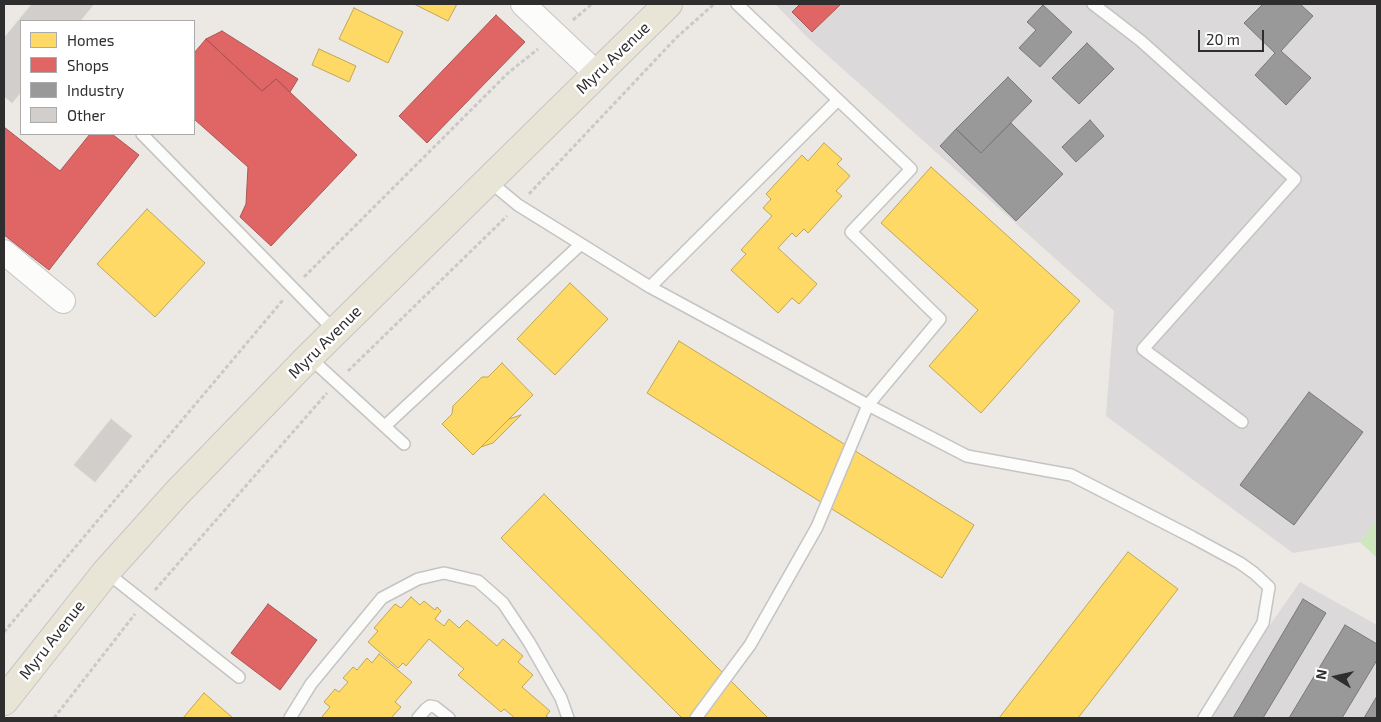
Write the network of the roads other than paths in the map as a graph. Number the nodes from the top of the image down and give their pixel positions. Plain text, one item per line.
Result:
1 (523, 4) edge
2 (668, 4) edge
3 (681, 4) edge
4 (737, 4) edge
5 (1093, 4) edge
6 (649, 23) junction
7 (597, 74) junction
8 (838, 100) junction
9 (143, 135) edge
10 (488, 180) junction
11 (581, 244) junction
12 (4, 252) edge
13 (650, 287) junction
14 (63, 301) dead end
15 (335, 331) junction
16 (309, 356) junction
17 (868, 405) junction
18 (1242, 422) dead end
19 (384, 426) junction
20 (404, 444) dead end
21 (106, 572) junction
22 (239, 677) dead end
23 (4, 701) edge
24 (290, 718) edge
25 (418, 718) edge
26 (450, 718) edge
27 (568, 718) edge
28 (696, 718) edge
29 (1204, 718) edge

1 - 7 street
2 - 6 main road, Myru Avenue
3 - 6 lane
4 - 8 lane
5 - 18 lane
6 - 7 main road, Myru Avenue
7 - 10 main road, Myru Avenue
8 - 13 lane
8 - 17 lane
9 - 15 lane
10 - 11 lane
10 - 15 main road, Myru Avenue
11 - 13 lane
11 - 19 lane
12 - 14 street
13 - 17 lane
15 - 16 main road, Myru Avenue
16 - 19 lane
16 - 21 main road, Myru Avenue
17 - 28 lane
17 - 29 lane
19 - 20 lane
21 - 22 lane
21 - 23 main road, Myru Avenue
24 - 27 lane
25 - 26 lane

